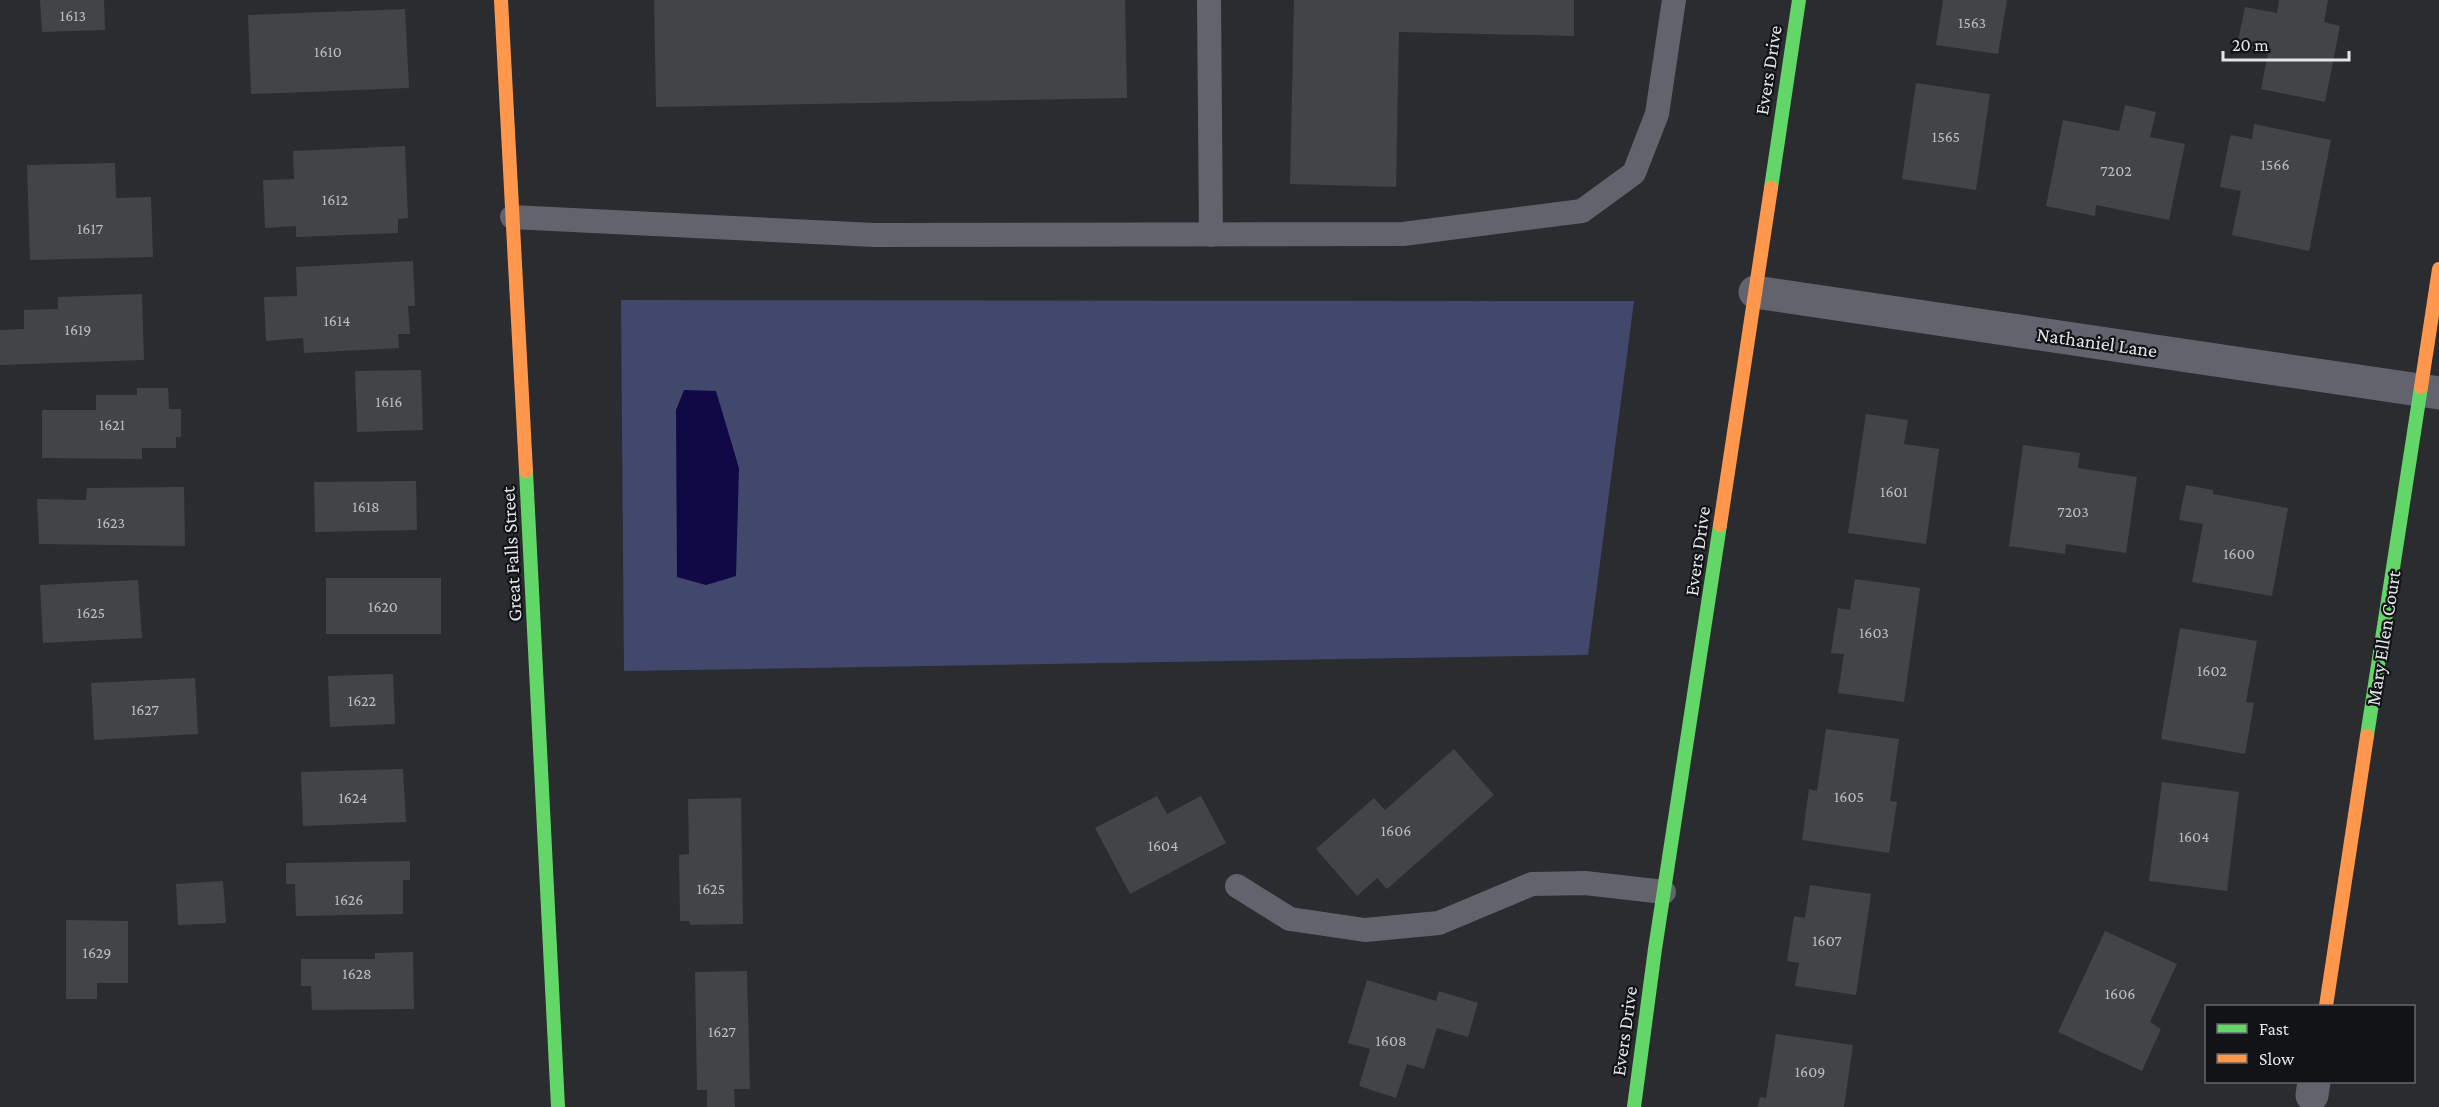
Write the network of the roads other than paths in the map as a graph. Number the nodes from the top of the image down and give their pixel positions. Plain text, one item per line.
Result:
1 (501, 0) edge
2 (1209, 0) edge
3 (1674, 0) edge
4 (1799, 0) edge
5 (512, 217) junction
6 (1211, 235) junction
7 (2439, 269) edge
8 (1755, 292) junction
9 (2430, 392) edge
10 (1236, 886) dead end
11 (1664, 891) junction
12 (2326, 1005) edge
13 (558, 1107) edge
14 (1634, 1107) edge

1 - 5 street, Great Falls Street
2 - 6 lane
3 - 6 lane
4 - 8 street, Evers Drive
5 - 6 lane
5 - 13 street, Great Falls Street
7 - 9 street, Mary Ellen Court
8 - 9 street, Nathaniel Lane
8 - 11 street, Evers Drive
9 - 12 street, Mary Ellen Court
10 - 11 lane
11 - 14 street, Evers Drive

